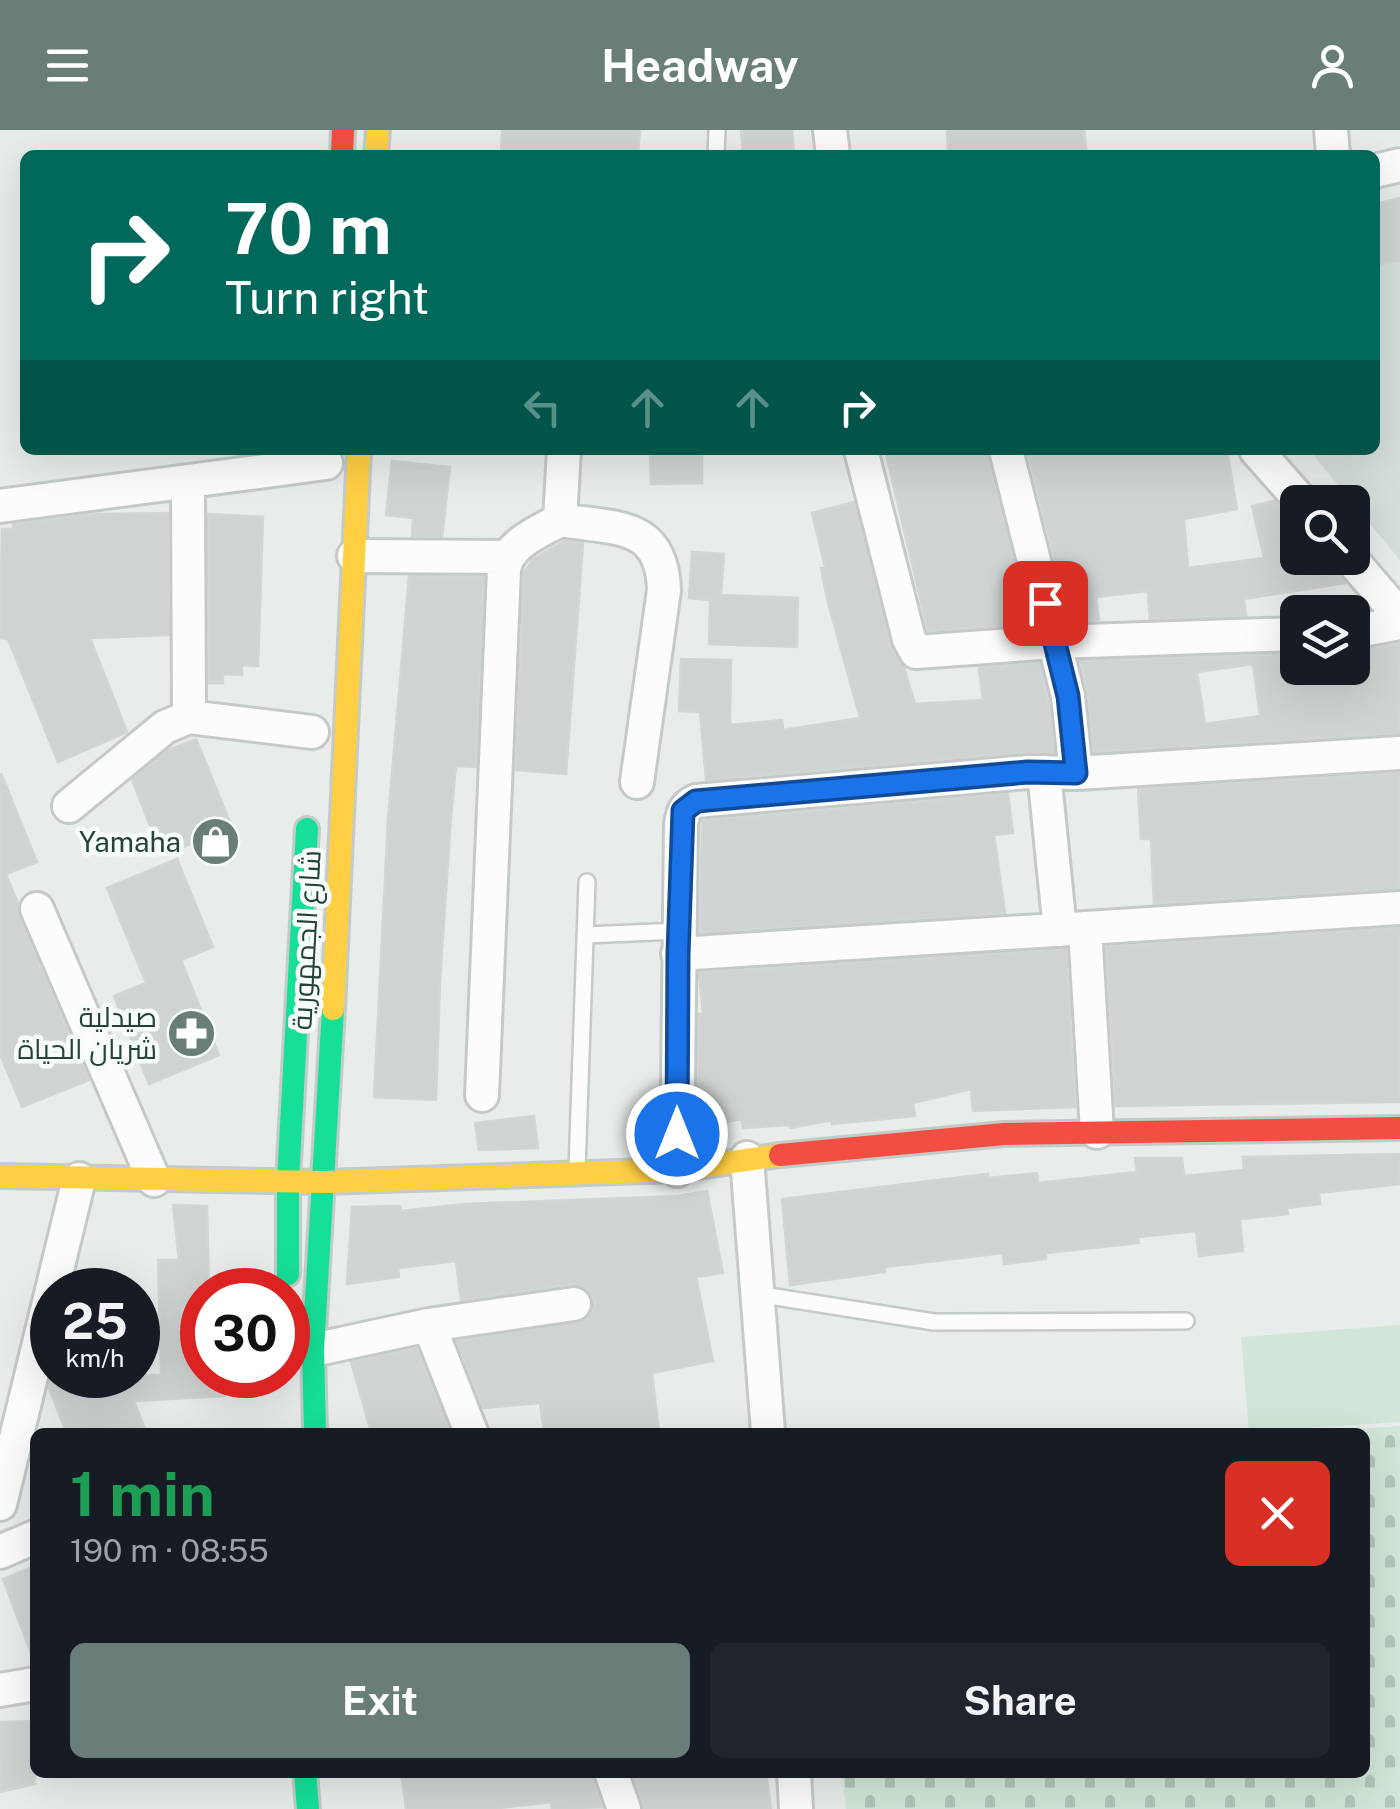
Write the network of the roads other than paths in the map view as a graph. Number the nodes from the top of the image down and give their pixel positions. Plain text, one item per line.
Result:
1 (360, 455) edge
2 (564, 455) edge
3 (862, 455) edge
4 (1007, 455) edge
5 (1260, 455) edge
6 (326, 465) edge
7 (188, 482) junction
8 (1287, 485) edge
9 (0, 506) edge
10 (560, 520) junction
11 (354, 556) junction
12 (506, 558) junction
13 (1364, 575) edge
14 (1400, 619) edge
15 (1370, 627) edge
16 (1280, 635) edge
17 (1054, 642) junction
18 (189, 716) junction
19 (312, 733) dead end
20 (1400, 753) edge
21 (1060, 773) junction
22 (638, 782) dead end
23 (69, 806) dead end
24 (308, 810) dead end
25 (587, 882) dead end
26 (1400, 908) edge
27 (37, 910) dead end
28 (1072, 929) junction
29 (585, 935) junction
30 (678, 943) junction
31 (482, 1095) dead end
32 (1400, 1128) edge
33 (1097, 1132) junction
34 (747, 1158) junction
35 (677, 1170) junction
36 (577, 1173) junction
37 (0, 1176) edge
38 (79, 1180) junction
39 (154, 1180) junction
40 (288, 1181) junction
41 (325, 1182) junction
42 (288, 1268) edge
43 (758, 1294) junction
44 (574, 1304) dead end
45 (1186, 1320) dead end
46 (429, 1324) junction
47 (313, 1350) junction
48 (316, 1428) edge
49 (469, 1428) edge
50 (768, 1428) edge
51 (0, 1504) edge
52 (30, 1539) edge
53 (0, 1552) edge
54 (30, 1685) edge
55 (0, 1690) edge
56 (305, 1778) edge
57 (614, 1778) edge
58 (794, 1778) edge
59 (308, 1809) edge
60 (624, 1809) edge
61 (796, 1809) edge

1 - 11 main road, شارع الجمهورية
2 - 10 street
3 - 17 street
4 - 17 street
5 - 8 street
6 - 7 street
7 - 9 street
7 - 18 street
10 - 12 street
10 - 22 street
11 - 12 street
11 - 41 main road, شارع الجمهورية
12 - 31 street
13 - 14 street
14 - 15 street
16 - 17 street
17 - 21 street
18 - 19 street
18 - 23 street
20 - 21 street
21 - 28 street
21 - 30 street
24 - 40 main road, شارع الجمهورية
25 - 29 lane
26 - 28 street
27 - 39 street
28 - 30 street
28 - 33 street
29 - 30 lane
29 - 36 lane
30 - 35 street
32 - 33 main road
33 - 34 main road
34 - 35 main road
34 - 43 street
35 - 36 main road
36 - 41 main road
37 - 38 main road
38 - 39 main road
38 - 51 street
39 - 40 main road
40 - 41 main road
40 - 42 main road, شارع الجمهورية
41 - 47 main road, شارع الجمهورية
43 - 45 lane
43 - 50 street
44 - 46 street
46 - 47 street
46 - 49 street
47 - 48 main road, شارع الجمهورية
52 - 53 street
54 - 55 street
56 - 59 main road
57 - 60 street
58 - 61 street

